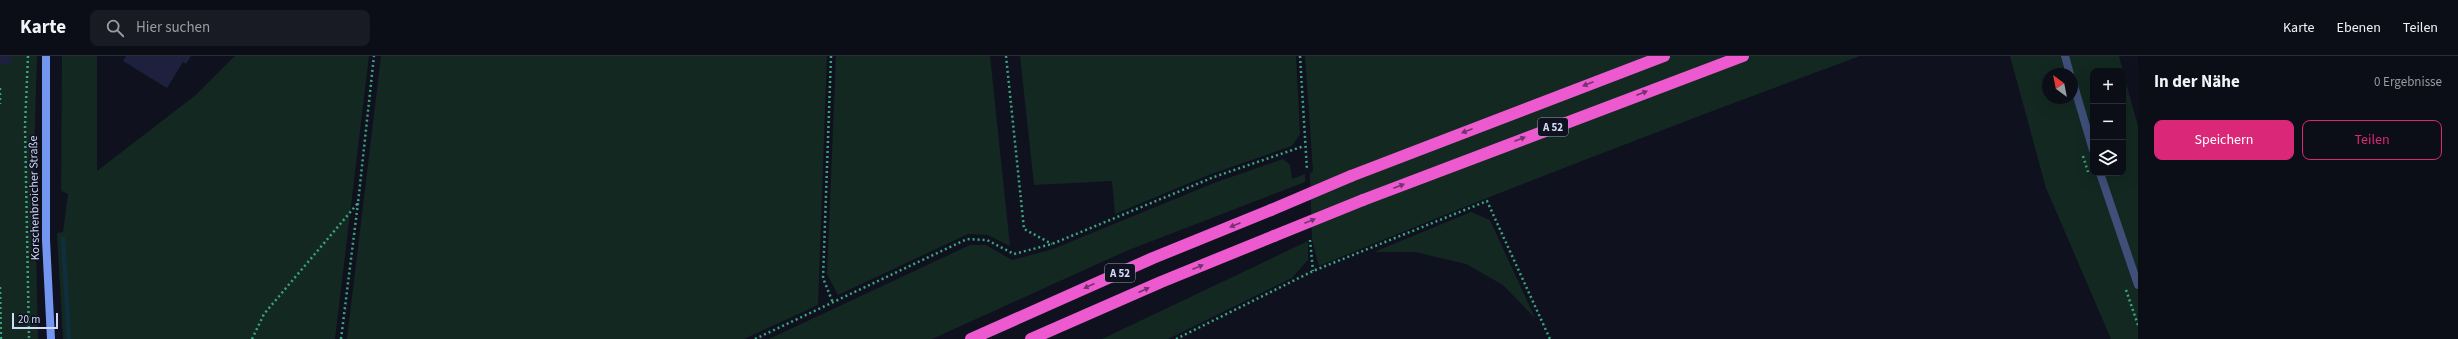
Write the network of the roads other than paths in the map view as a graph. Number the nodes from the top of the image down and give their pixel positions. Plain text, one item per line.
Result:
1 (46, 56) edge
2 (1664, 56) edge
3 (1743, 56) edge
4 (2066, 56) edge
5 (2069, 68) edge
6 (2078, 100) edge
7 (2090, 140) edge
8 (2101, 176) edge
9 (2138, 285) edge
10 (51, 339) edge
11 (971, 339) edge
12 (1031, 339) edge

1 - 10 main road, Korschenbroicher Straße
2 -> 11 highway, A 52, bridge
12 -> 3 highway, A 52, bridge
4 - 5 street
6 - 7 street
8 - 9 street

